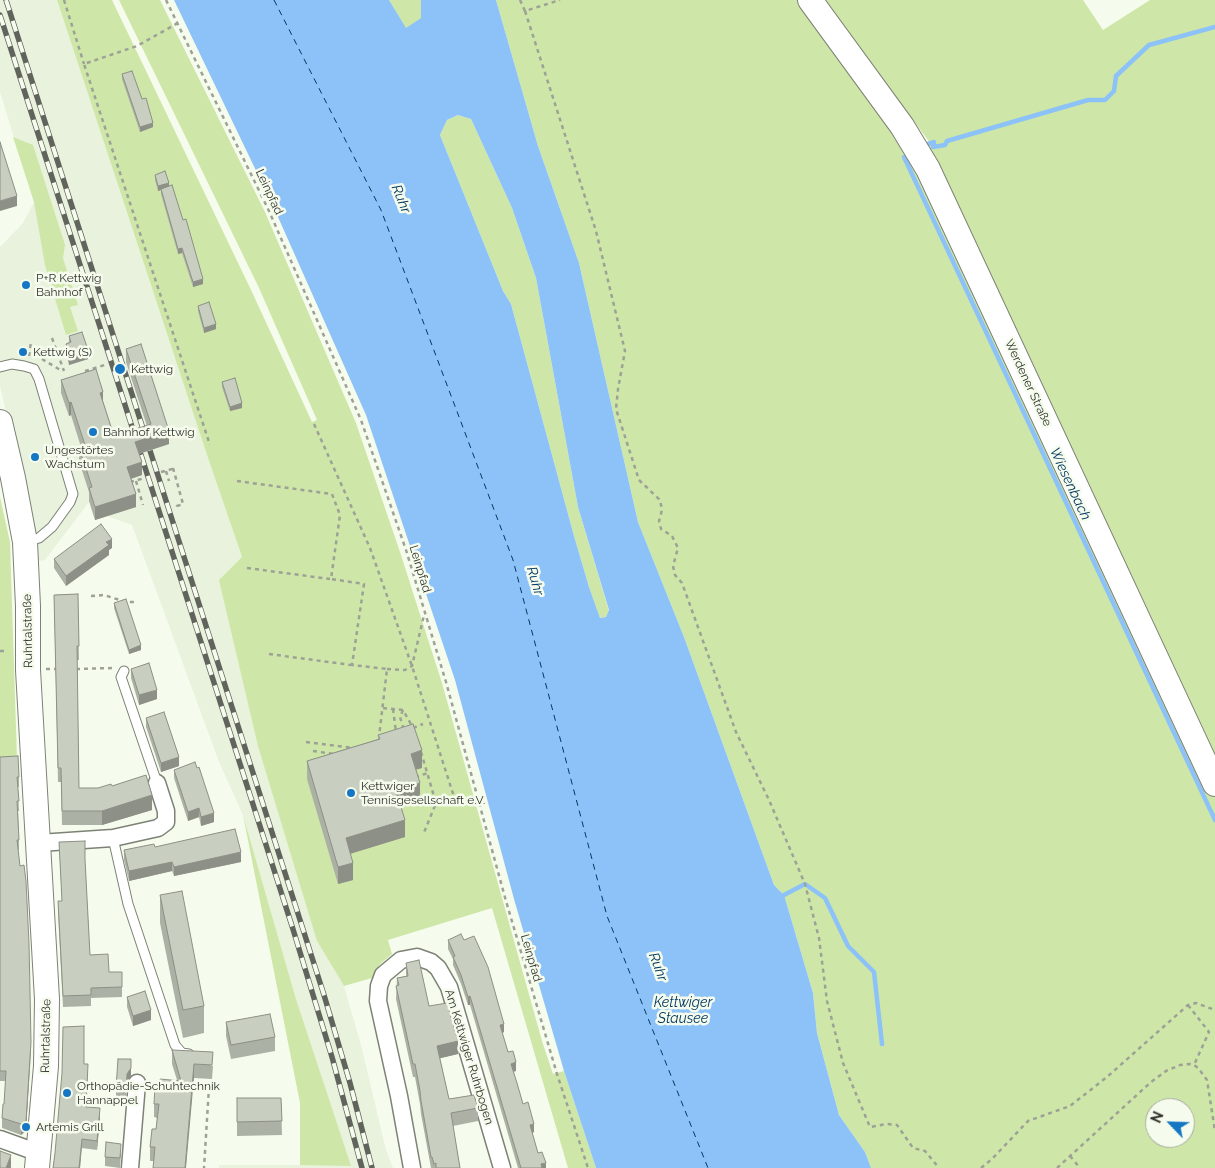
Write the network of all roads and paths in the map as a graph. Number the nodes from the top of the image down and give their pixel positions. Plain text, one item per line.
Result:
1 (64, 0) edge
2 (166, 0) edge
3 (520, 0) edge
4 (560, 0) edge
5 (810, 0) edge
6 (525, 11) junction
7 (178, 23) junction
8 (84, 64) junction
9 (52, 338) dead end
10 (31, 342) dead end
11 (28, 356) dead end
12 (42, 358) dead end
13 (108, 364) dead end
14 (0, 367) edge
15 (85, 371) edge
16 (0, 422) edge
17 (314, 424) dead end
18 (210, 445) dead end
19 (166, 470) junction
20 (161, 472) dead end
21 (145, 478) dead end
22 (136, 480) junction
23 (169, 481) dead end
24 (237, 481) dead end
25 (124, 484) edge
26 (143, 505) dead end
27 (178, 509) dead end
28 (25, 542) junction
29 (247, 568) dead end
30 (331, 579) junction
31 (91, 596) dead end
32 (135, 602) dead end
33 (424, 613) junction
34 (269, 654) dead end
35 (352, 665) junction
36 (412, 666) junction
37 (71, 669) edge
38 (387, 669) junction
39 (124, 670) joint
40 (383, 708) junction
41 (393, 709) junction
42 (403, 710) junction
43 (423, 724) dead end
44 (396, 733) junction
45 (390, 735) edge
46 (405, 735) edge
47 (379, 736) junction
48 (384, 736) edge
49 (398, 739) edge
50 (306, 742) dead end
51 (378, 744) edge
52 (419, 746) edge
53 (359, 749) edge
54 (313, 751) dead end
55 (341, 756) edge
56 (428, 773) junction
57 (413, 778) edge
58 (157, 783) joint
59 (1215, 784) edge
60 (456, 803) dead end
61 (423, 835) dead end
62 (113, 838) junction
63 (39, 843) junction
64 (1188, 1005) junction
65 (1215, 1010) edge
66 (199, 1054) edge
67 (1194, 1065) junction
68 (137, 1083) dead end
69 (191, 1086) edge
70 (1215, 1130) edge
71 (0, 1140) edge
72 (1070, 1156) junction
73 (38, 1161) edge
74 (130, 1168) edge
75 (204, 1168) edge
76 (412, 1168) edge
77 (502, 1168) edge
78 (588, 1168) edge
79 (939, 1168) edge
80 (980, 1168) edge
81 (1057, 1168) edge
82 (1080, 1168) edge

1 - 8 path
2 - 7 path, Leinpfad
3 - 6 path
4 - 6 path
5 - 59 main road, Werdener Straße
6 - 79 path
7 - 8 path
7 - 33 path, Leinpfad
8 - 18 path
9 - 12 path
10 - 11 path
13 - 15 path
14 - 28 lane
16 - 28 main road, Ruhrtalstraße
17 - 36 path
19 - 20 path
19 - 23 path
19 - 27 path
21 - 22 path
22 - 25 path
22 - 26 path
24 - 30 path
28 - 63 main road, Ruhrtalstraße
29 - 30 path
30 - 35 path
31 - 32 path
33 - 36 path
33 - 78 path, Leinpfad
34 - 35 path
35 - 38 path
36 - 38 path
36 - 60 path
37 - 39 path
38 - 40 path
39 - 58 lane
40 - 41 path
40 - 47 path
41 - 42 path
41 - 44 path
42 - 43 path
42 - 46 path
44 - 45 path
44 - 49 path
47 - 48 path
47 - 51 path
50 - 53 path
52 - 56 path
54 - 55 path
56 - 57 path
56 - 61 path
58 - 62 street
62 - 63 street
62 - 66 lane
63 - 73 main road, Ruhrtalstraße
64 - 65 path
64 - 67 path
64 - 80 path
67 - 70 path
67 - 72 path
68 - 74 street
69 - 75 path
71 - 73 street
72 - 81 path
72 - 82 path
76 - 77 street, Am Kettwiger Ruhrbogen

